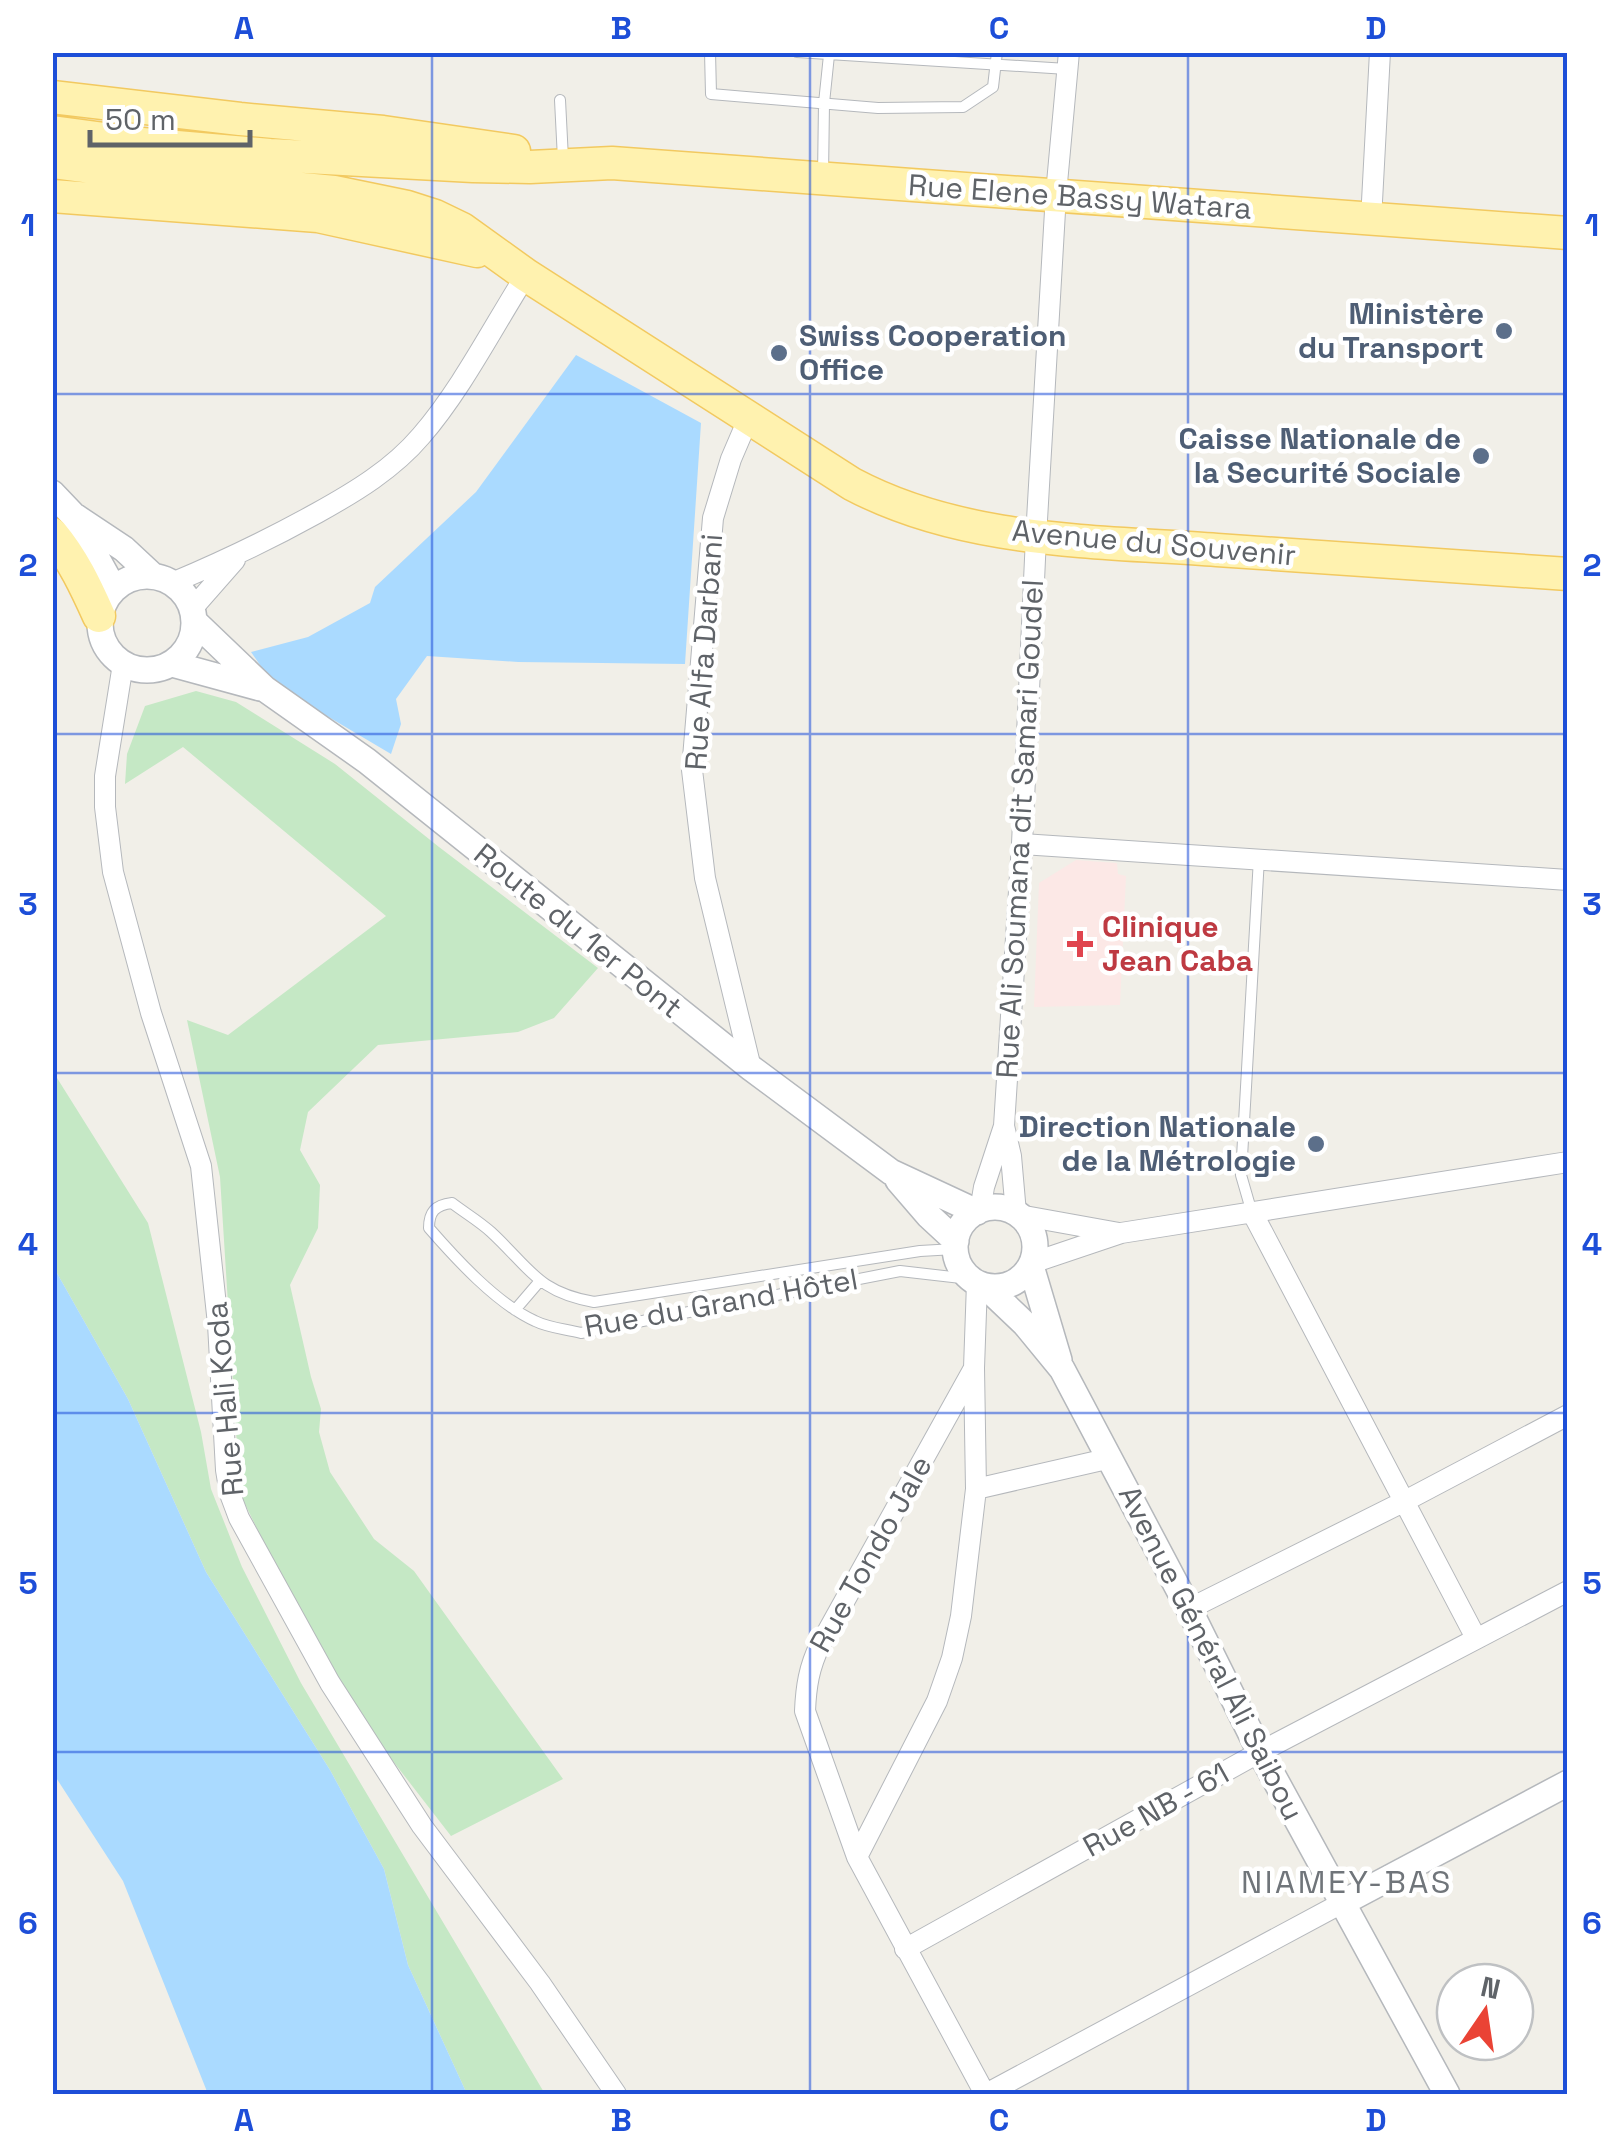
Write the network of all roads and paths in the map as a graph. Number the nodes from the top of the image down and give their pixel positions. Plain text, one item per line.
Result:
1 (710, 52) edge
2 (797, 52) edge
3 (1380, 52) edge
4 (829, 55) junction
5 (996, 58) edge
6 (1069, 61) edge
7 (52, 97) edge
8 (560, 100) dead end
9 (824, 103) junction
10 (52, 132) edge
11 (52, 162) edge
12 (573, 162) junction
13 (271, 171) junction
14 (823, 177) junction
15 (1056, 194) junction
16 (52, 196) edge
17 (1371, 220) junction
18 (1568, 233) edge
19 (496, 255) junction
20 (526, 276) junction
21 (749, 417) junction
22 (52, 493) edge
23 (63, 525) edge
24 (1036, 537) junction
25 (240, 554) junction
26 (1568, 574) edge
27 (162, 580) junction
28 (107, 603) junction
29 (193, 615) junction
30 (123, 664) junction
31 (172, 664) junction
32 (265, 689) junction
33 (1022, 844) junction
34 (1260, 858) junction
35 (1568, 880) edge
36 (750, 1068) junction
37 (1004, 1126) junction
38 (1568, 1162) edge
39 (891, 1172) junction
40 (978, 1211) junction
41 (1018, 1214) junction
42 (1253, 1214) junction
43 (1122, 1233) junction
44 (956, 1245) junction
45 (1032, 1265) junction
46 (539, 1282) junction
47 (978, 1282) junction
48 (515, 1310) junction
49 (974, 1368) junction
50 (1062, 1369) junction
51 (1568, 1415) edge
52 (1111, 1458) junction
53 (976, 1489) junction
54 (1406, 1502) junction
55 (1568, 1591) edge
56 (1189, 1609) junction
57 (1476, 1638) junction
58 (1260, 1752) junction
59 (1568, 1783) edge
60 (857, 1857) junction
61 (1342, 1903) junction
62 (905, 1949) junction
63 (616, 2094) edge
64 (986, 2094) edge
65 (1447, 2094) edge

1 - 9 lane
2 - 4 lane
3 - 17 street
4 - 5 lane
4 - 9 lane
5 - 6 lane
5 - 9 lane
6 - 15 street, Rue Ali Soumana dit Samari Goudel
7 - 12 main road
8 - 12 lane
9 - 14 lane
10 - 13 main road
11 - 13 main road
12 - 13 main road
12 - 14 main road, Rue Elene Bassy Watara
13 - 19 main road, Avenue du Souvenir
14 - 15 main road, Rue Elene Bassy Watara
15 - 17 main road, Rue Elene Bassy Watara
15 - 24 street, Rue Ali Soumana dit Samari Goudel
16 - 19 main road
17 - 18 main road, Rue Elene Bassy Watara
19 - 20 main road, Avenue du Souvenir
20 - 21 main road, Avenue du Souvenir
20 - 25 street
21 - 24 main road, Avenue du Souvenir
21 - 36 street, Rue Alfa Darbani
22 - 23 street
23 - 27 street
23 - 28 main road
24 - 26 main road, Avenue du Souvenir
24 - 33 street, Rue Ali Soumana dit Samari Goudel
25 - 27 street
25 - 29 street
27 - 28 street
27 - 29 street
28 - 30 street
29 - 31 street
29 - 32 street, Route du 1er Pont
30 - 31 street
30 - 63 street, Rue Hali Koda
31 - 32 street, Route du 1er Pont
32 - 36 street, Route du 1er Pont
33 - 34 street
33 - 37 street, Rue Ali Soumana dit Samari Goudel
34 - 35 street
34 - 42 lane
36 - 39 street, Route du 1er Pont
37 - 40 street, Rue Ali Soumana dit Samari Goudel
37 - 41 street, Rue Ali Soumana dit Samari Goudel
38 - 42 street
39 - 40 street, Route du 1er Pont
39 - 44 street, Route du 1er Pont
40 - 41 street
40 - 44 street
41 - 43 street
41 - 45 street
42 - 43 street
42 - 54 street
43 - 45 street
44 - 46 lane, Rue du Grand Hôtel
44 - 47 street
45 - 47 street
45 - 50 street, Avenue Général Ali Saibou
46 - 48 lane
46 - 48 lane, Rue du Grand Hôtel
47 - 48 lane, Rue du Grand Hôtel
47 - 49 street, Rue Tondo Jale
47 - 50 street, Avenue Général Ali Saibou
49 - 53 street
49 - 60 street, Rue Tondo Jale
50 - 52 street, Avenue Général Ali Saibou
51 - 54 street
52 - 53 street
52 - 56 street, Avenue Général Ali Saibou
53 - 60 street
54 - 56 street
54 - 57 street
55 - 57 street, Rue NB - 61
56 - 58 street, Avenue Général Ali Saibou
57 - 58 street, Rue NB - 61
58 - 61 street, Avenue Général Ali Saibou
58 - 62 street, Rue NB - 61
59 - 61 street
60 - 62 street, Rue Tondo Jale
61 - 64 street
61 - 65 street, Avenue Général Ali Saibou
62 - 64 street, Rue Tondo Jale

